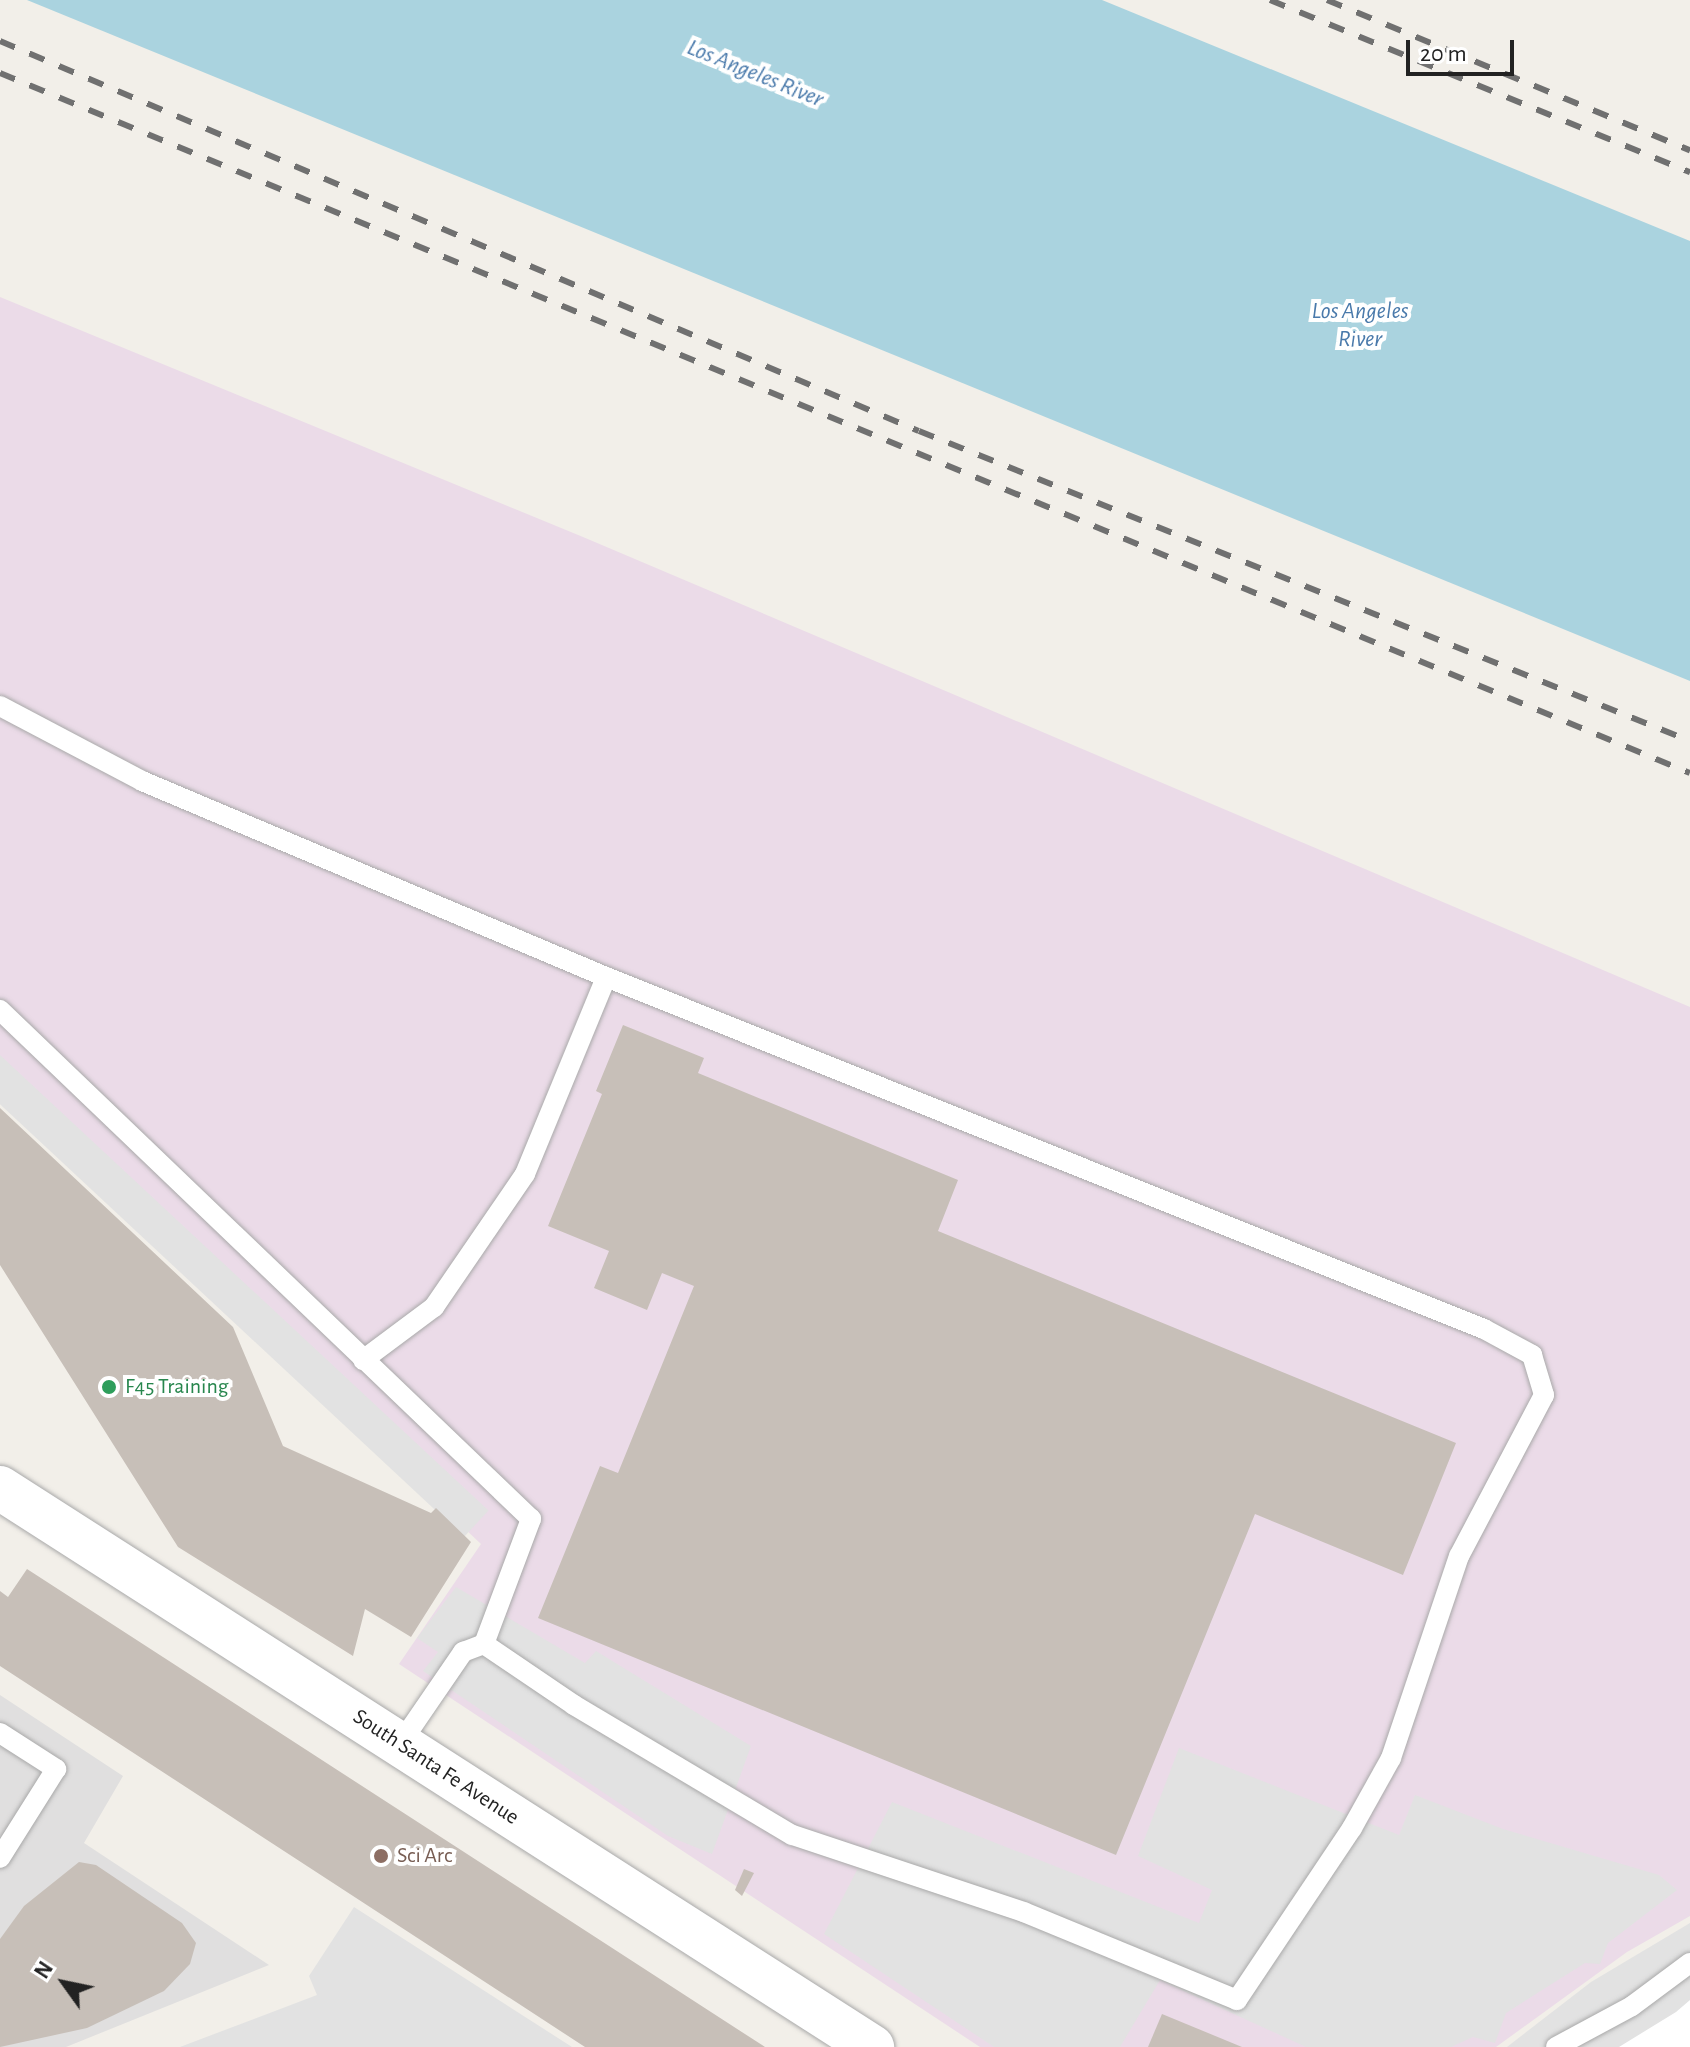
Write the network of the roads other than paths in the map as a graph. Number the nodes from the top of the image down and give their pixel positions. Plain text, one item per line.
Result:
1 (0, 706) edge
2 (606, 977) junction
3 (0, 1010) edge
4 (363, 1360) junction
5 (0, 1488) edge
6 (484, 1644) junction
7 (0, 1733) edge
8 (400, 1744) junction
9 (0, 1858) edge
10 (1690, 1963) edge
11 (872, 2047) edge
12 (1556, 2047) edge

1 - 2 lane
2 - 4 lane
2 - 6 lane
3 - 4 lane
4 - 6 lane
5 - 8 street, South Santa Fe Avenue
6 - 8 lane
7 - 9 lane
8 - 11 street, South Santa Fe Avenue
10 - 12 lane

